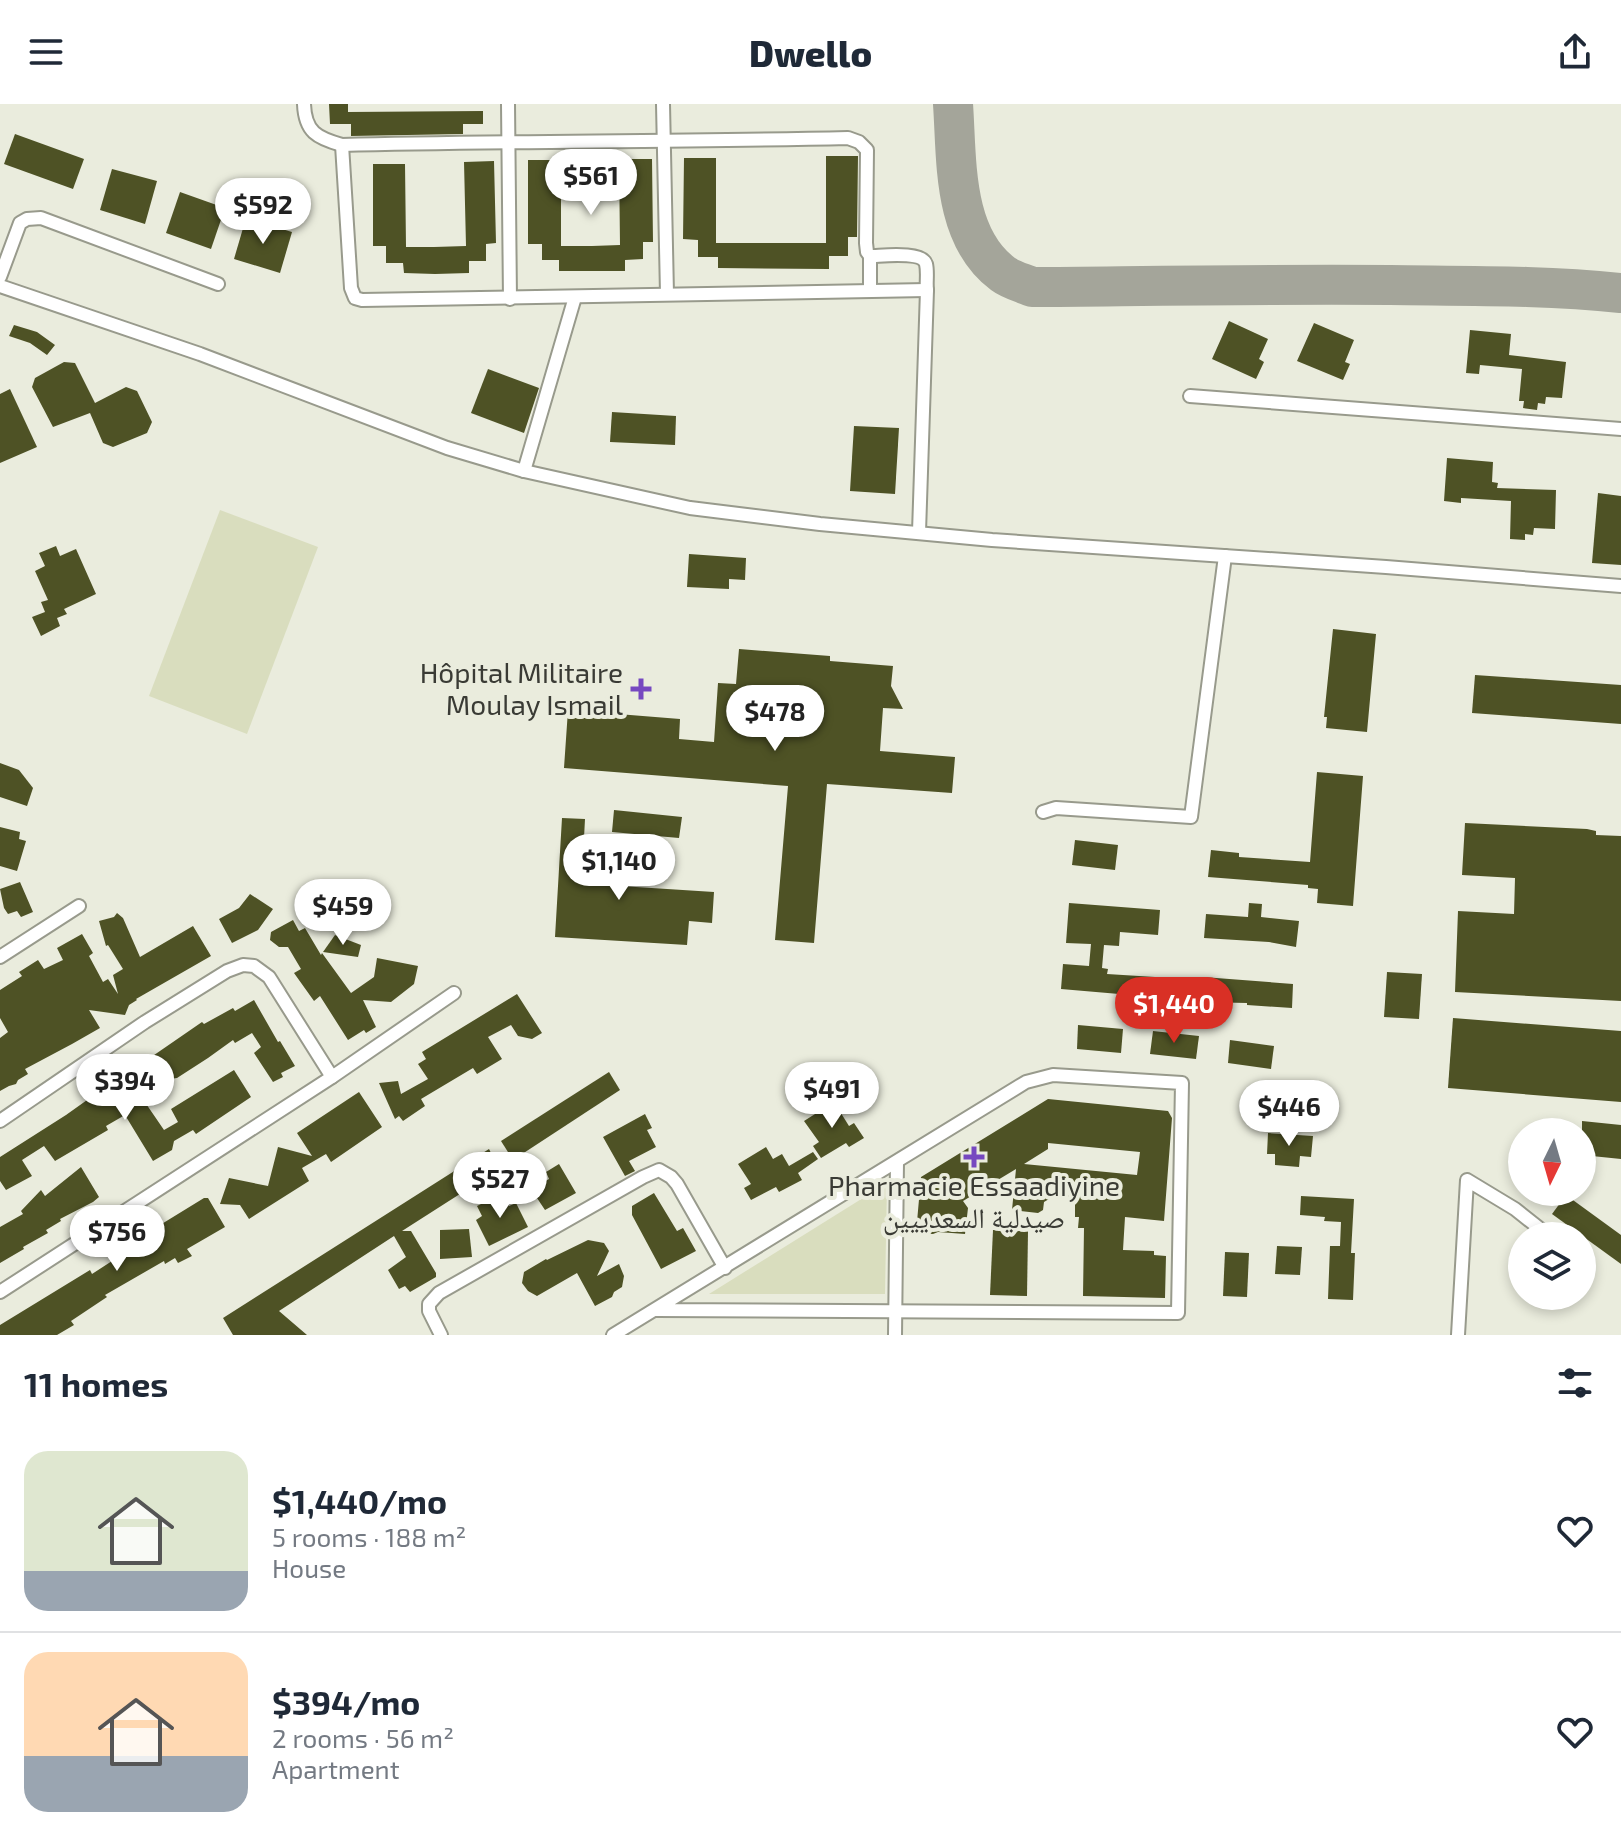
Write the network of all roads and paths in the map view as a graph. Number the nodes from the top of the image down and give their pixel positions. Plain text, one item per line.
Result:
1 (304, 104) edge
2 (508, 104) edge
3 (663, 104) edge
4 (508, 141) junction
5 (665, 142) junction
6 (342, 145) junction
7 (870, 256) junction
8 (0, 277) edge
9 (218, 284) dead end
10 (0, 286) edge
11 (927, 290) junction
12 (870, 291) junction
13 (667, 294) junction
14 (575, 297) junction
15 (510, 299) junction
16 (1190, 396) dead end
17 (1621, 429) edge
18 (524, 471) junction
19 (919, 532) junction
20 (1225, 556) junction
21 (1621, 586) edge
22 (1043, 812) dead end
23 (79, 906) dead end
24 (0, 940) edge
25 (2, 955) edge
26 (454, 993) dead end
27 (332, 1077) junction
28 (0, 1121) edge
29 (897, 1162) junction
30 (1531, 1222) edge
31 (725, 1268) junction
32 (0, 1292) edge
33 (657, 1310) junction
34 (894, 1310) junction
35 (633, 1329) edge
36 (441, 1335) edge
37 (613, 1335) edge
38 (895, 1335) edge
39 (1458, 1335) edge

1 - 6 street
2 - 4 street
3 - 5 street
4 - 5 street
4 - 6 street
4 - 15 street
5 - 7 street
5 - 13 street
6 - 15 street
7 - 11 street
7 - 12 street
8 - 9 street
10 - 18 street
11 - 12 street
11 - 19 street
12 - 13 street
13 - 14 street
14 - 15 street
14 - 18 street
16 - 17 street
18 - 19 street
19 - 20 street
20 - 21 street
20 - 22 street
23 - 25 street
24 - 25 street
26 - 27 street
27 - 28 street
27 - 32 street
29 - 31 street
29 - 34 street
29 - 34 street
30 - 39 street
31 - 33 street
31 - 36 street
33 - 34 street
33 - 35 street
34 - 38 street
35 - 37 street

